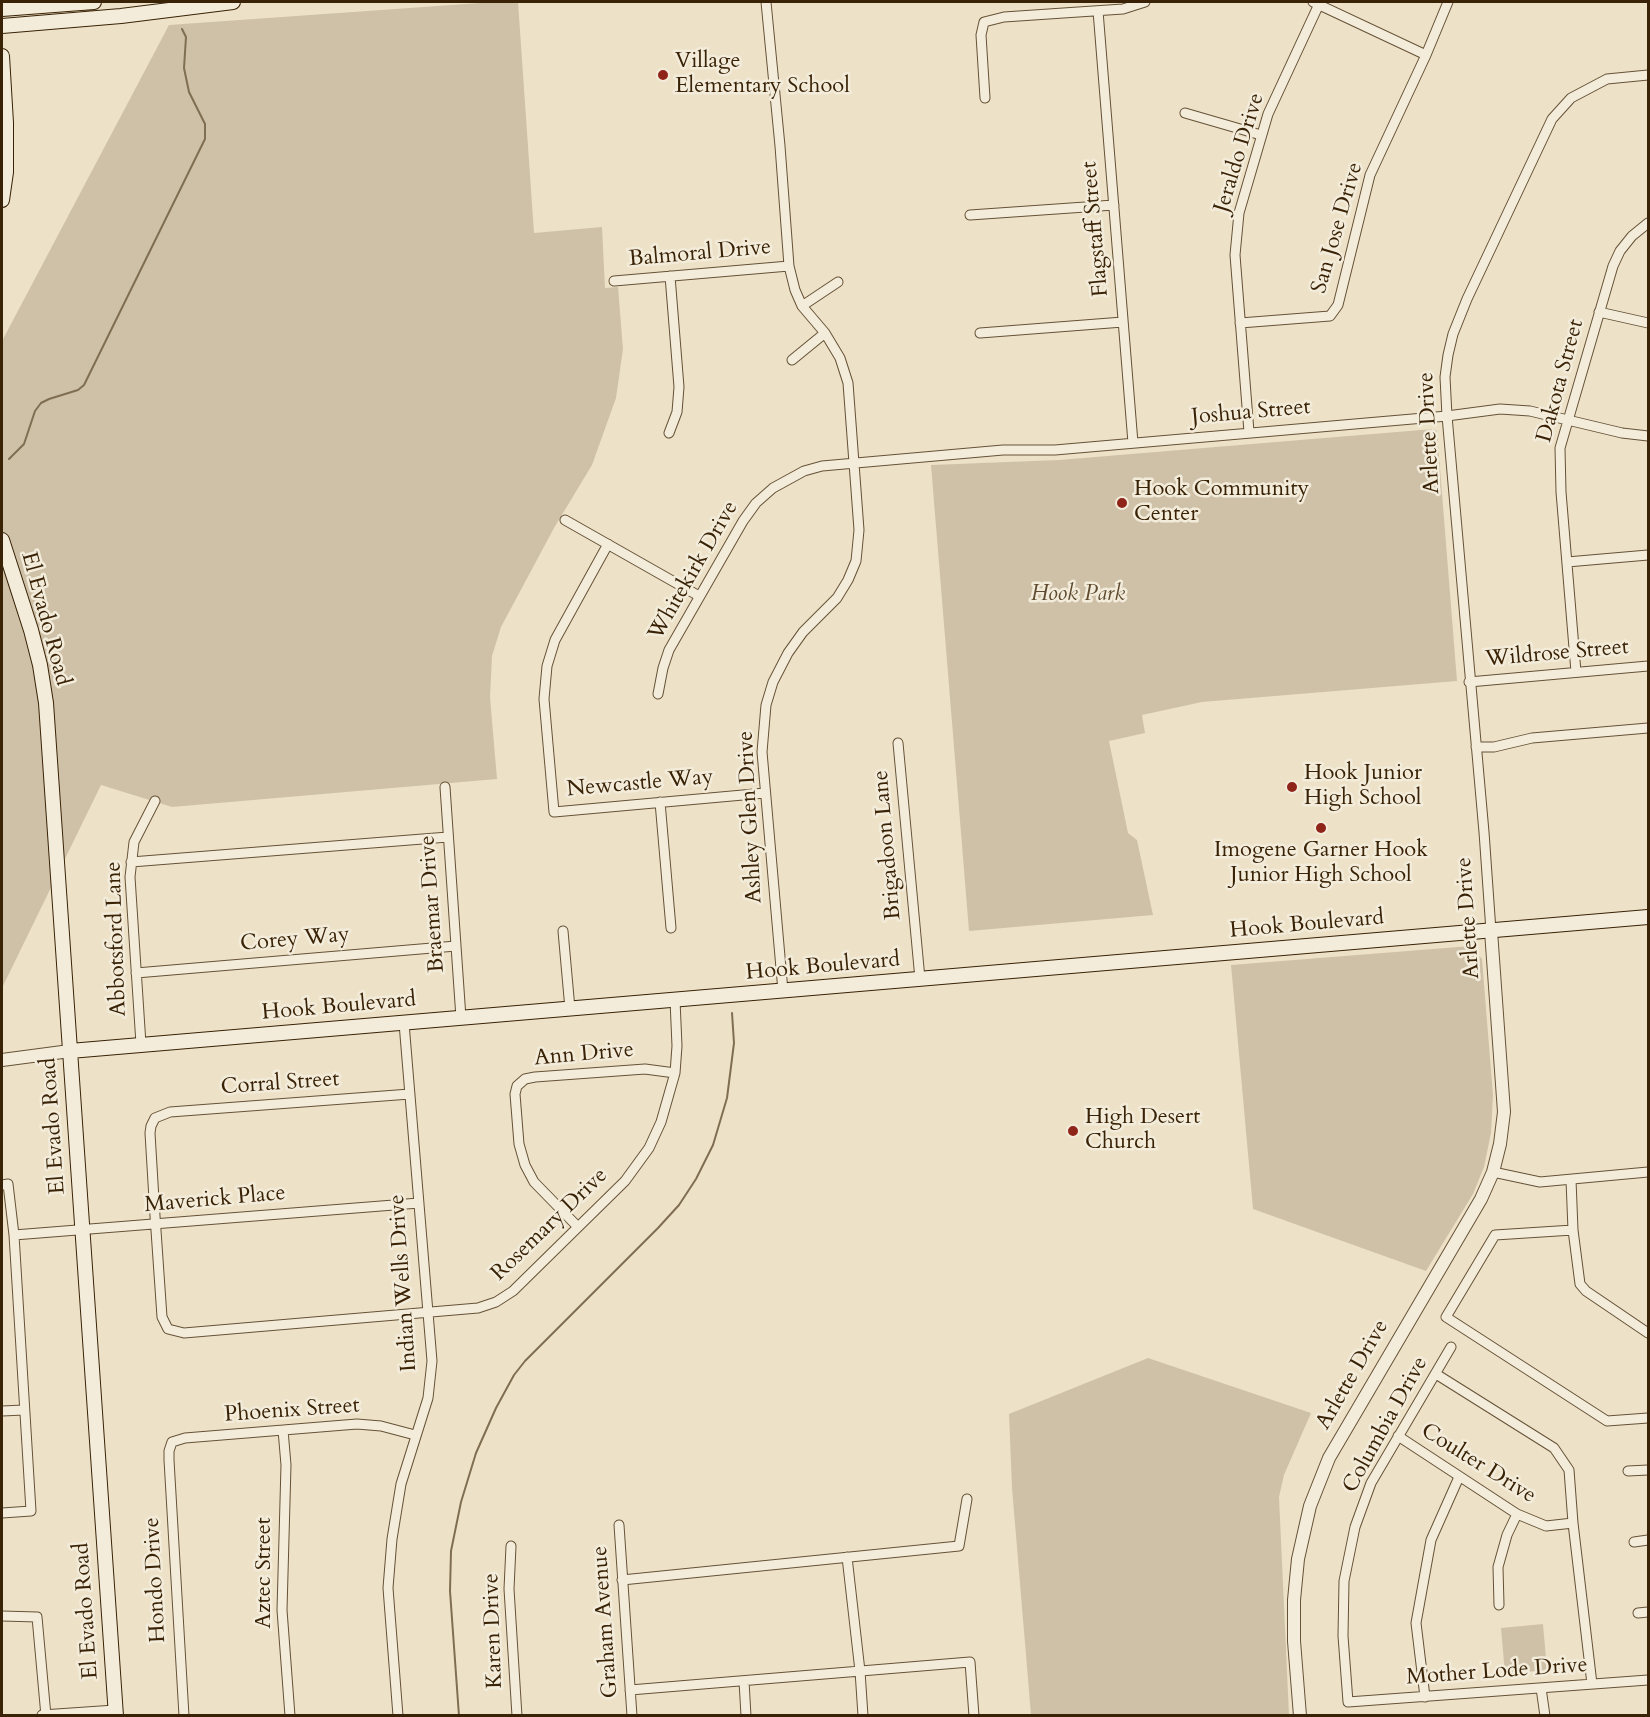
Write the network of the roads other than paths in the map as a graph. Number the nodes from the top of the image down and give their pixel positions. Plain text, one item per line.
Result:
1 (94, 2) edge
2 (233, 2) edge
3 (766, 2) edge
4 (1145, 2) edge
5 (1318, 2) edge
6 (1448, 2) edge
7 (2, 9) edge
8 (1098, 11) junction
9 (2, 26) edge
10 (1426, 55) junction
11 (2, 57) edge
12 (1648, 75) edge
13 (985, 99) dead end
14 (1185, 113) dead end
15 (1261, 135) junction
16 (2, 200) edge
17 (1114, 205) junction
18 (970, 215) dead end
19 (1648, 223) edge
20 (789, 266) junction
21 (670, 276) junction
22 (614, 281) dead end
23 (838, 282) dead end
24 (802, 306) junction
25 (1599, 312) junction
26 (1123, 322) junction
27 (1240, 323) junction
28 (1648, 323) edge
29 (825, 333) junction
30 (980, 333) dead end
31 (792, 360) dead end
32 (1447, 416) junction
33 (1568, 420) junction
34 (1249, 432) junction
35 (669, 433) dead end
36 (1648, 436) edge
37 (1133, 442) junction
38 (854, 463) junction
39 (565, 520) dead end
40 (2, 540) edge
41 (608, 544) junction
42 (1648, 555) edge
43 (1567, 562) junction
44 (699, 596) junction
45 (1648, 666) edge
46 (1576, 672) junction
47 (1469, 682) junction
48 (658, 694) dead end
49 (1648, 728) edge
50 (898, 743) dead end
51 (1476, 747) junction
52 (445, 787) dead end
53 (765, 793) junction
54 (155, 801) dead end
55 (660, 802) junction
56 (448, 837) junction
57 (131, 862) junction
58 (1648, 917) edge
59 (671, 928) dead end
60 (563, 931) dead end
61 (1491, 931) junction
62 (456, 946) junction
63 (136, 974) junction
64 (920, 979) junction
65 (783, 991) junction
66 (675, 1000) junction
67 (570, 1009) junction
68 (461, 1018) junction
69 (404, 1023) junction
70 (141, 1044) junction
71 (70, 1051) junction
72 (2, 1060) edge
73 (675, 1073) junction
74 (410, 1094) junction
75 (1492, 1172) junction
76 (1648, 1173) edge
77 (1571, 1180) junction
78 (5, 1184) edge
79 (419, 1203) junction
80 (155, 1224) junction
81 (578, 1227) junction
82 (81, 1230) junction
83 (1573, 1230) junction
84 (14, 1235) junction
85 (428, 1312) junction
86 (1648, 1333) edge
87 (1451, 1347) dead end
88 (1436, 1374) junction
89 (24, 1410) junction
90 (2, 1412) edge
91 (1648, 1418) edge
92 (284, 1430) junction
93 (415, 1435) junction
94 (1398, 1436) junction
95 (172, 1442) joint
96 (1648, 1470) edge
97 (1628, 1471) dead end
98 (1459, 1478) junction
99 (967, 1499) dead end
100 (2, 1513) edge
101 (1517, 1514) junction
102 (1573, 1523) junction
103 (619, 1526) dead end
104 (1648, 1540) edge
105 (1634, 1542) dead end
106 (511, 1546) dead end
107 (847, 1557) junction
108 (622, 1580) junction
109 (1499, 1605) dead end
110 (2, 1616) edge
111 (860, 1671) junction
112 (1648, 1680) edge
113 (744, 1681) junction
114 (1592, 1684) junction
115 (1541, 1688) junction
116 (630, 1690) junction
117 (1425, 1696) junction
118 (1348, 1702) joint
119 (115, 1713) edge
120 (46, 1715) edge
121 (40, 1716) edge
122 (184, 1716) edge
123 (290, 1716) edge
124 (398, 1716) edge
125 (517, 1716) edge
126 (632, 1716) edge
127 (746, 1716) edge
128 (863, 1716) edge
129 (974, 1716) edge
130 (1300, 1716) edge
131 (1545, 1716) edge

1 - 7 main road
2 - 9 main road
3 - 20 street, Ashley Glen Drive
4 - 8 street
5 - 10 street
5 - 15 street, Jeraldo Drive
6 - 10 street, San Jose Drive
8 - 13 street
8 - 17 street, Flagstaff Street
10 - 27 street, San Jose Drive
11 - 16 main road
12 - 32 street, Arlette Drive
14 - 15 street
15 - 27 street, Jeraldo Drive
17 - 18 street
17 - 26 street, Flagstaff Street
19 - 25 street, Dakota Street
20 - 21 street, Balmoral Drive
20 - 24 street, Ashley Glen Drive
21 - 22 street, Balmoral Drive
21 - 35 street
23 - 24 street
24 - 29 street, Ashley Glen Drive
25 - 28 street
25 - 33 street, Dakota Street
26 - 30 street
26 - 37 street, Flagstaff Street
27 - 34 street, Jeraldo Drive
29 - 31 street
29 - 38 street, Ashley Glen Drive
32 - 33 street, Joshua Street
32 - 34 street, Joshua Street
32 - 47 street, Arlette Drive
33 - 36 street, Joshua Street
33 - 43 street, Dakota Street
34 - 37 street, Joshua Street
37 - 38 street, Joshua Street
38 - 44 street, Whitekirk Drive
38 - 53 street, Ashley Glen Drive
39 - 41 street
40 - 71 main road, El Evado Road
41 - 44 street
41 - 55 street, Newcastle Way
42 - 43 street
43 - 46 street, Dakota Street
44 - 48 street, Whitekirk Drive
45 - 46 street, Wildrose Street
46 - 47 street, Wildrose Street
47 - 51 street, Arlette Drive
49 - 51 street
50 - 64 street, Brigadoon Lane
51 - 61 street, Arlette Drive
52 - 56 street, Braemar Drive
53 - 55 street, Newcastle Way
53 - 65 street, Ashley Glen Drive
54 - 57 street, Abbotsford Lane
55 - 59 street
56 - 57 street
56 - 62 street, Braemar Drive
57 - 63 street, Abbotsford Lane
58 - 61 main road, Hook Boulevard
60 - 67 street
61 - 64 main road, Hook Boulevard
61 - 75 street, Arlette Drive
62 - 63 street, Corey Way
62 - 68 street, Braemar Drive
63 - 70 street, Abbotsford Lane
64 - 65 main road, Hook Boulevard
65 - 66 main road, Hook Boulevard
66 - 67 main road, Hook Boulevard
66 - 73 street, Rosemary Drive
67 - 68 main road, Hook Boulevard
68 - 69 main road, Hook Boulevard
69 - 70 main road, Hook Boulevard
69 - 74 street, Indian Wells Drive
70 - 71 main road, Hook Boulevard
71 - 72 street, Hook Boulevard
71 - 82 main road, El Evado Road
73 - 81 street, Rosemary Drive
73 - 81 street, Ann Drive
74 - 79 street, Indian Wells Drive
74 - 80 street, Corral Street
75 - 77 street
75 - 130 street, Arlette Drive
76 - 77 street
77 - 83 street
78 - 84 street
79 - 80 street, Maverick Place
79 - 85 street, Indian Wells Drive
80 - 82 street, Maverick Place
80 - 85 street, Rosemary Drive
81 - 85 street, Rosemary Drive
82 - 84 street, Maverick Place
82 - 119 main road, El Evado Road
83 - 86 street
83 - 91 street
84 - 89 street
85 - 93 street, Indian Wells Drive
87 - 88 street, Columbia Drive
88 - 94 street, Columbia Drive
88 - 102 street
89 - 90 street
89 - 100 street
92 - 93 street, Phoenix Street
92 - 95 street, Phoenix Street
92 - 123 street, Aztec Street
93 - 124 street, Indian Wells Drive
94 - 98 street, Coulter Drive
94 - 118 street, Columbia Drive
95 - 122 street, Hondo Drive
96 - 97 street
98 - 101 street, Coulter Drive
98 - 117 street
99 - 107 street
101 - 102 street, Coulter Drive
101 - 109 street
102 - 114 street
103 - 108 street, Graham Avenue
104 - 105 street
106 - 125 street, Karen Drive
107 - 108 street
107 - 111 street
108 - 116 street, Graham Avenue
110 - 120 street
111 - 113 street
111 - 128 street
111 - 129 street
112 - 114 street, Mother Lode Drive
113 - 116 street
113 - 127 street
114 - 115 street, Mother Lode Drive
115 - 117 street, Mother Lode Drive
115 - 131 street
116 - 126 street, Graham Avenue
117 - 118 street, Mother Lode Drive
119 - 120 street
120 - 121 street

